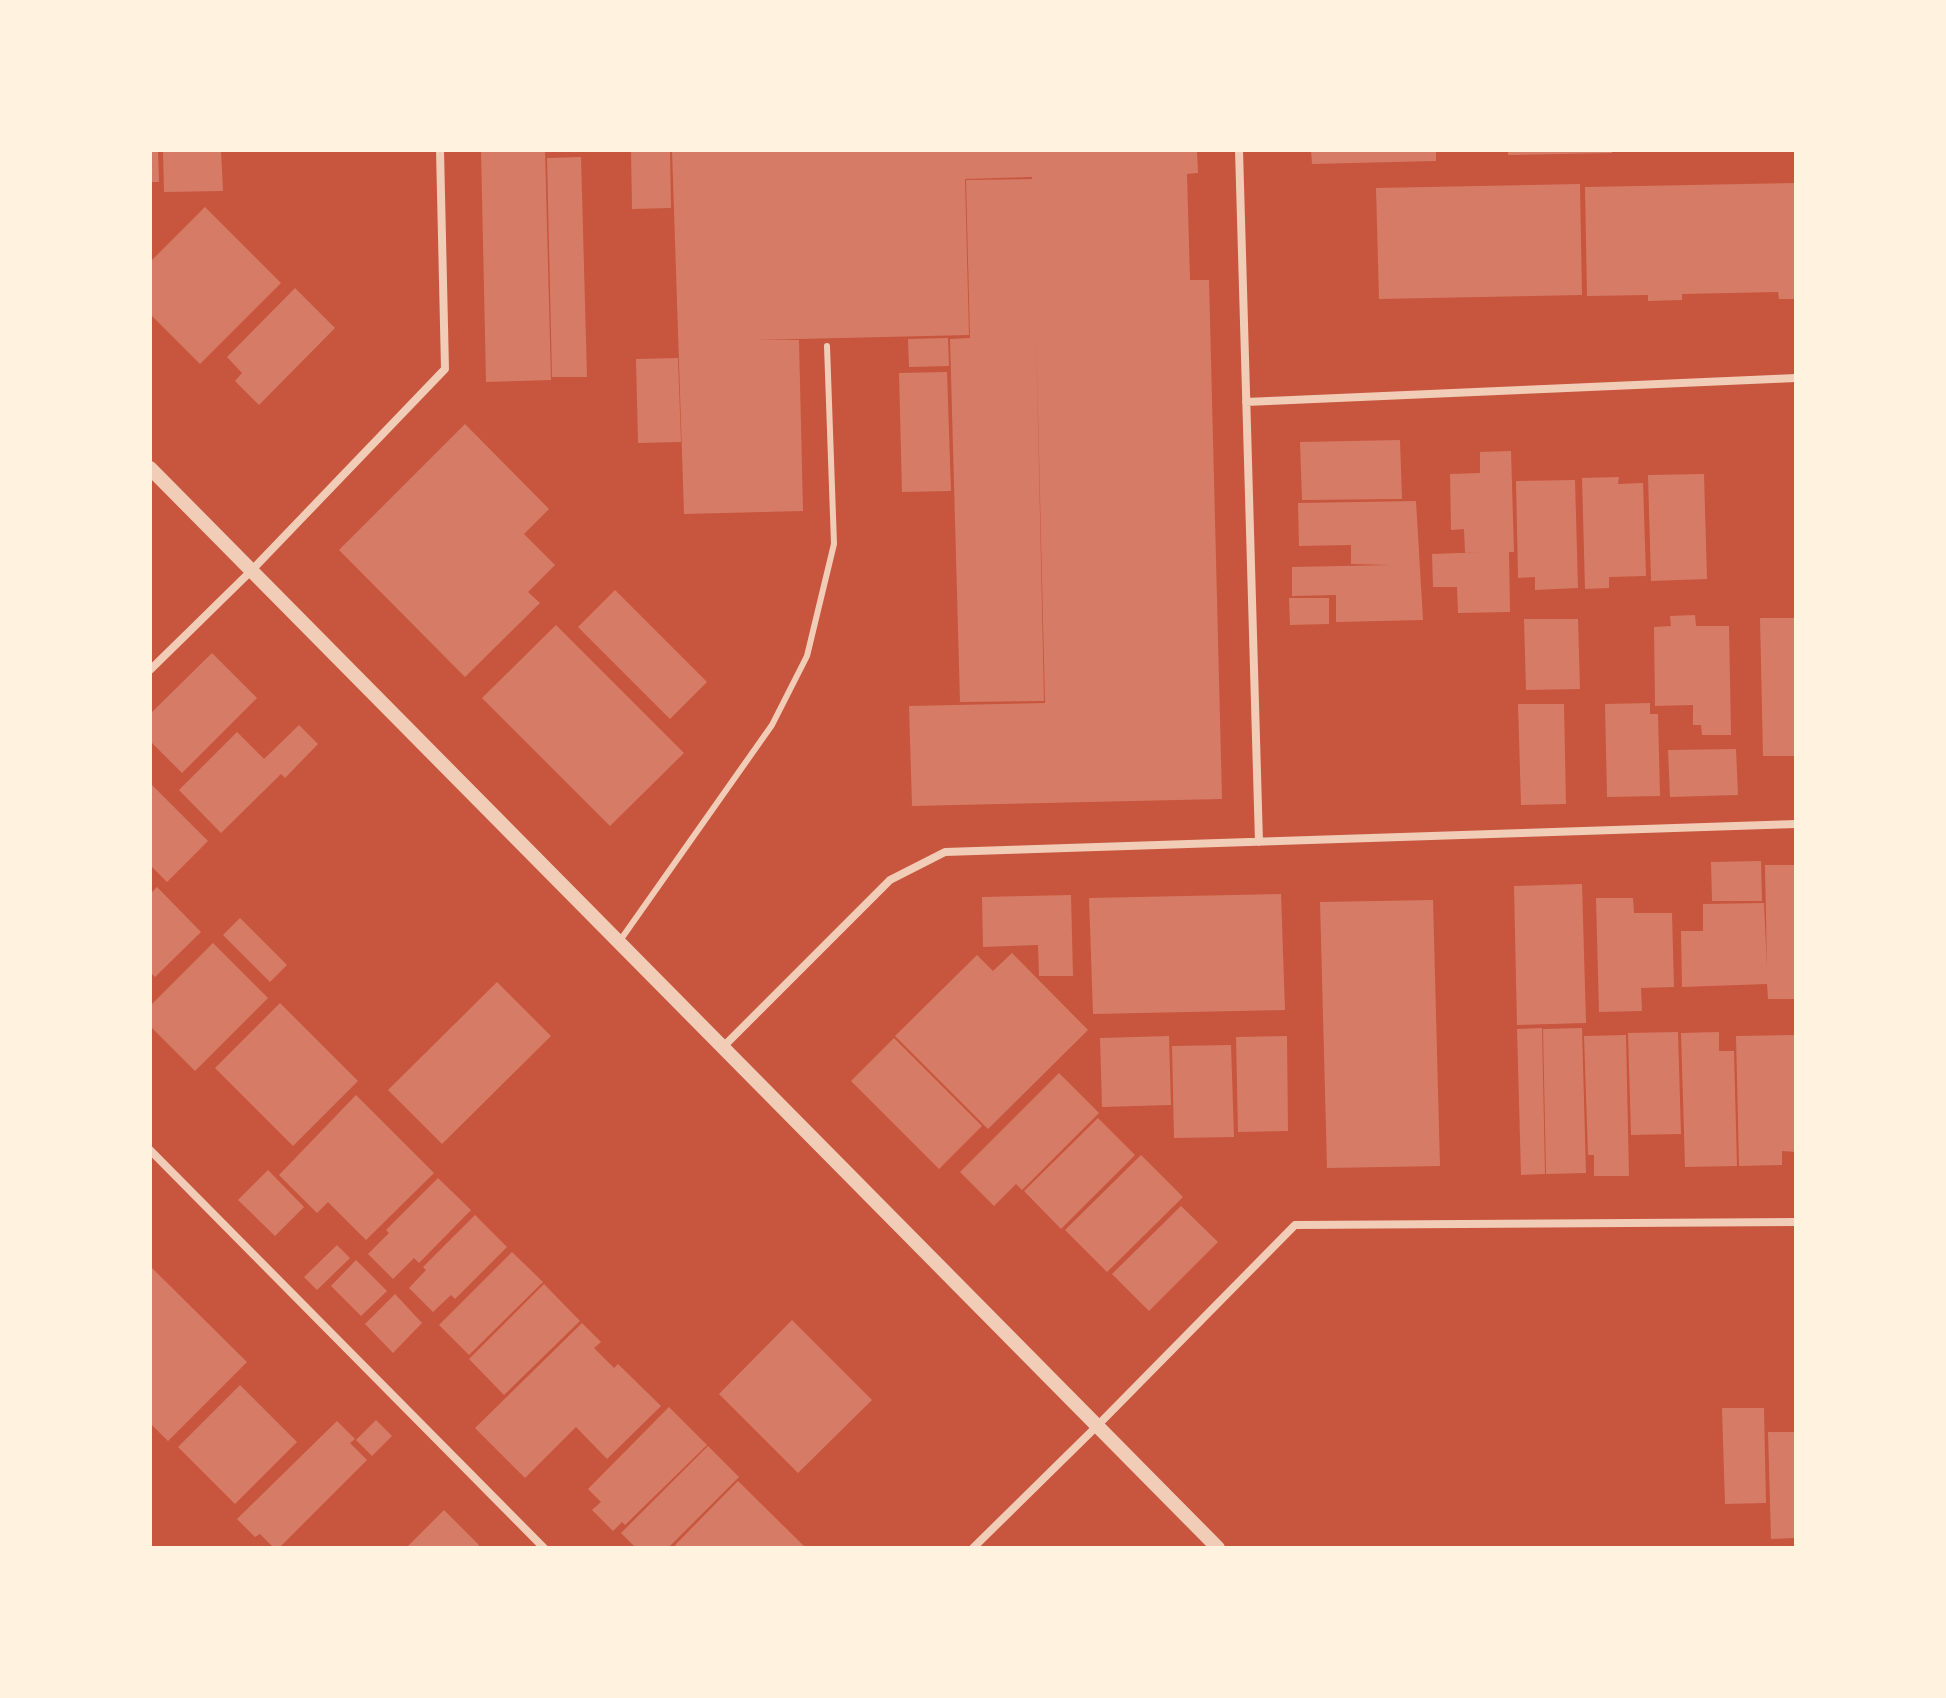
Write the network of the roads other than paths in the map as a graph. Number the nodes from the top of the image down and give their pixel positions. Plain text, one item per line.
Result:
1 (440, 150) edge
2 (1239, 150) edge
3 (827, 346) dead end
4 (1796, 378) edge
5 (1246, 402) junction
6 (150, 468) edge
7 (251, 571) junction
8 (150, 670) edge
9 (1796, 824) edge
10 (1259, 842) junction
11 (619, 942) junction
12 (723, 1047) junction
13 (150, 1150) edge
14 (1796, 1222) edge
15 (1098, 1425) junction
16 (544, 1548) edge
17 (973, 1548) edge
18 (1218, 1548) edge

1 - 7 street
2 - 5 street
3 - 11 lane
4 - 5 street
5 - 10 street
6 - 7 street
7 - 8 street
7 - 11 street
9 - 10 street
10 - 12 street
11 - 12 street
12 - 15 street
13 - 16 street
14 - 15 street
15 - 17 street
15 - 18 street

